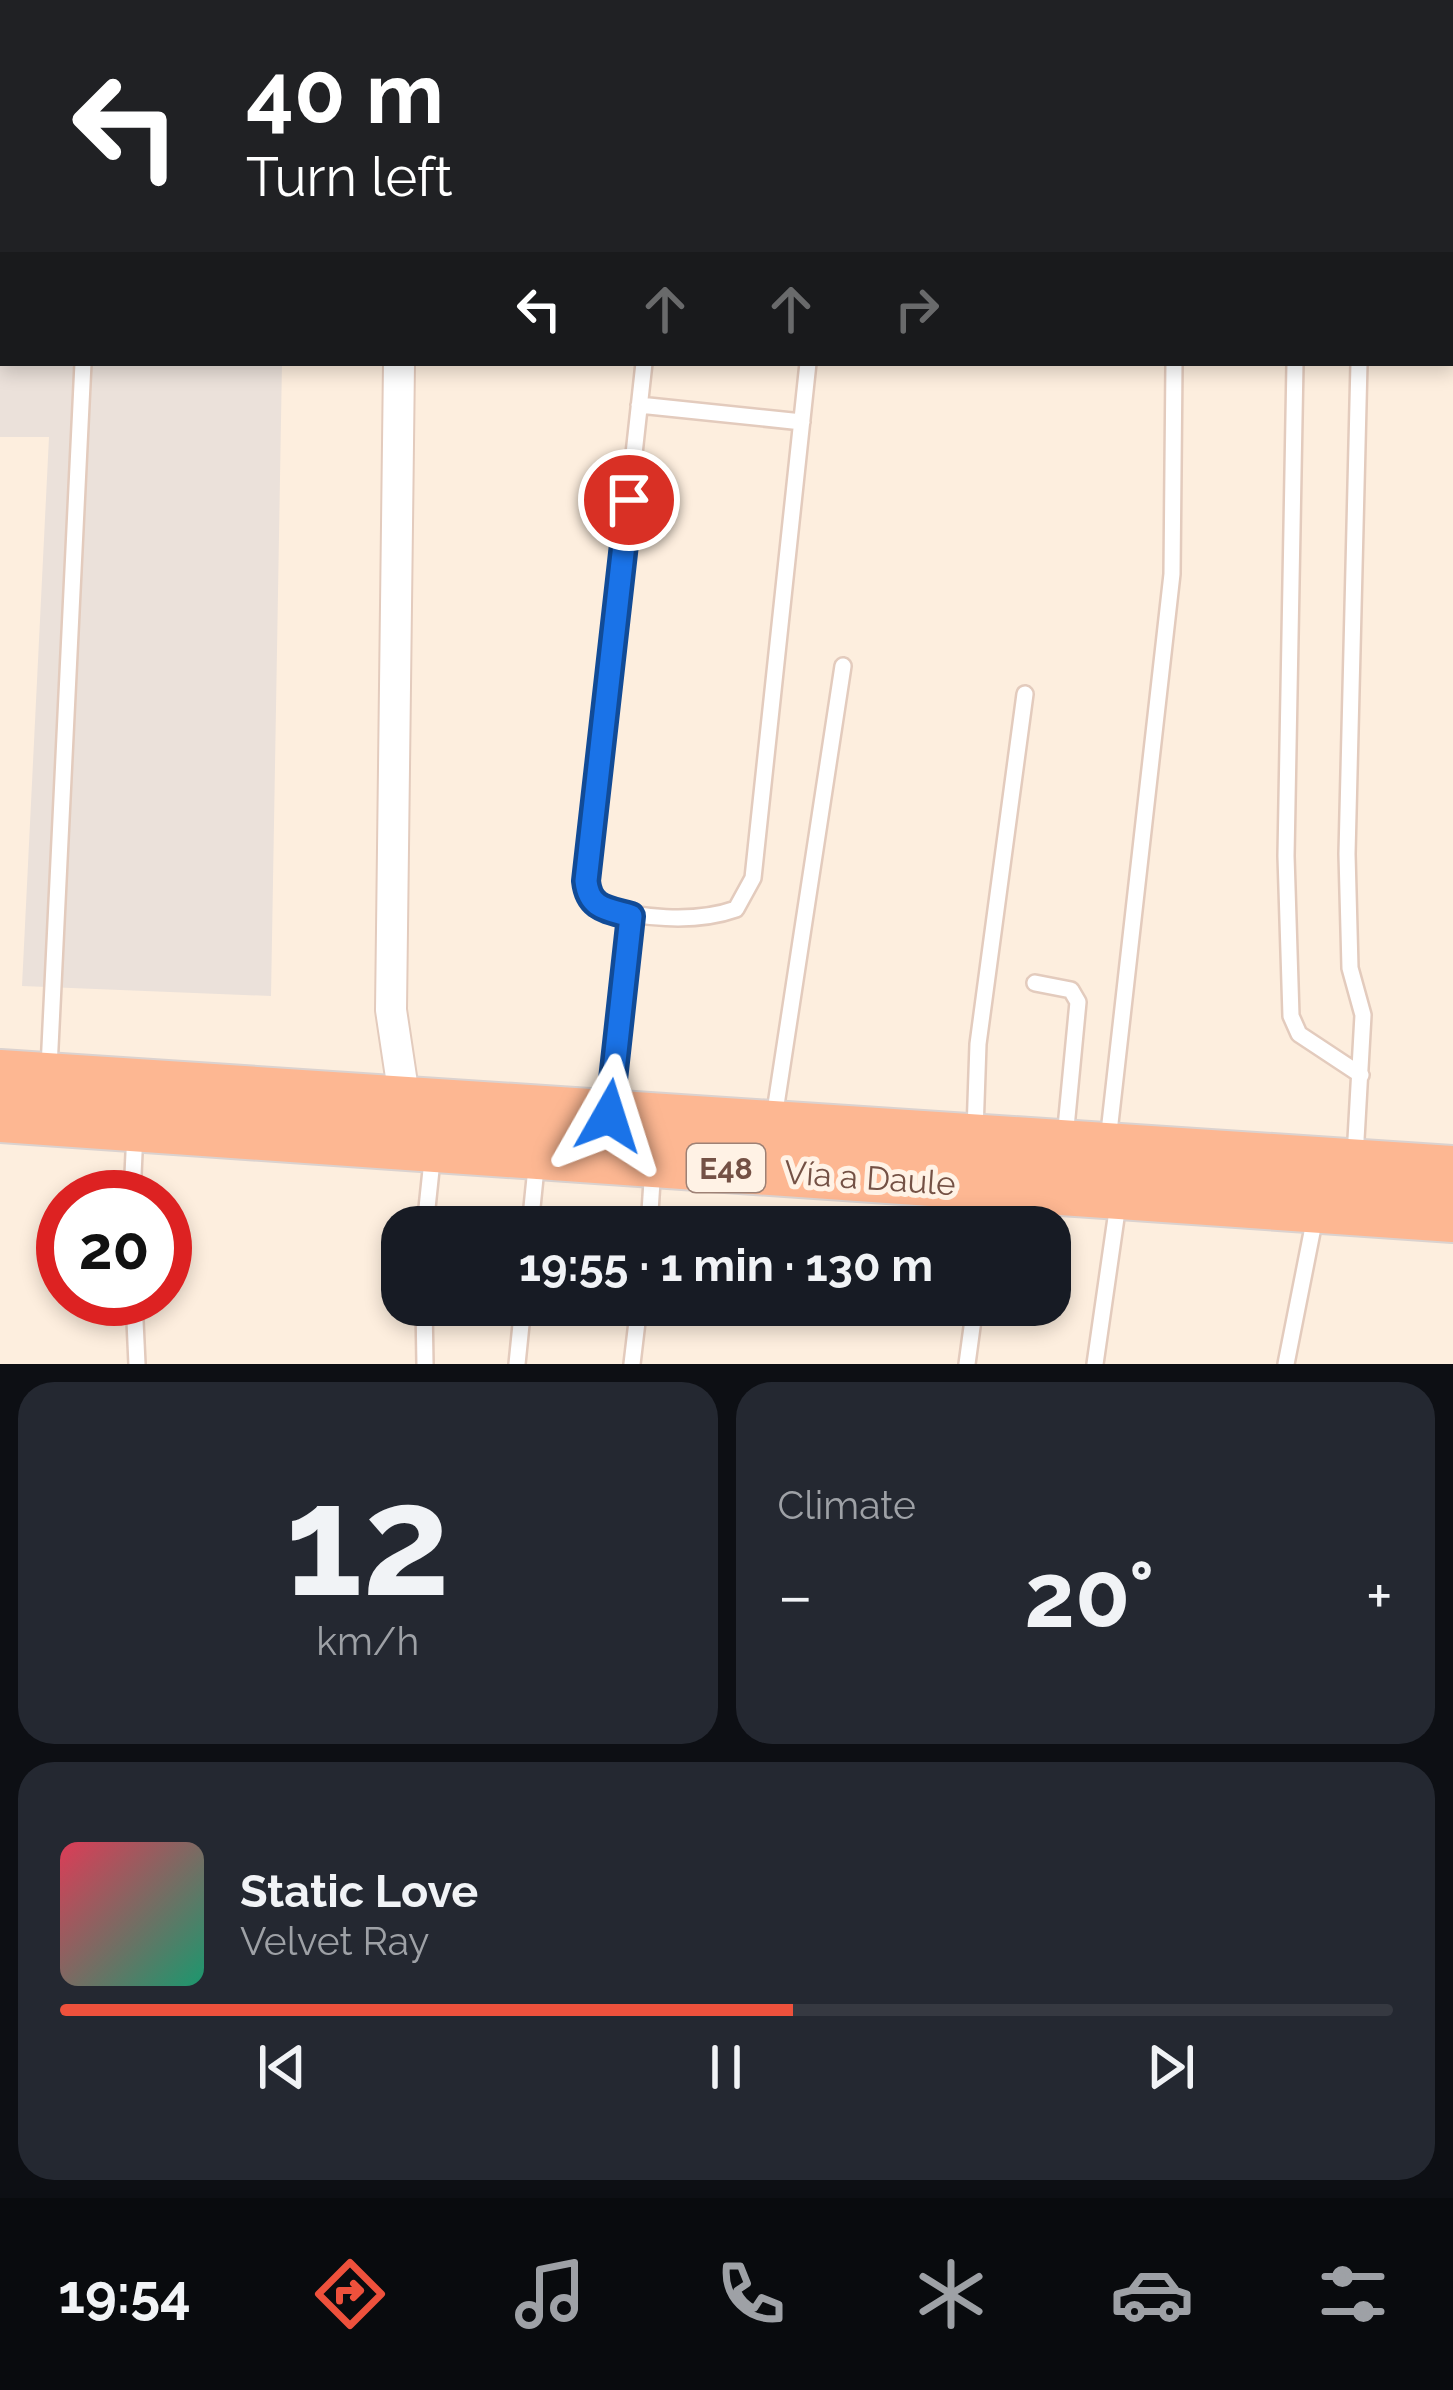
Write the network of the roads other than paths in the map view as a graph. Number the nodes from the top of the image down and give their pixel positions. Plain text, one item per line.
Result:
1 (83, 366) edge
2 (399, 366) edge
3 (644, 366) edge
4 (808, 366) edge
5 (1174, 366) edge
6 (1295, 366) edge
7 (1358, 366) edge
8 (639, 405) junction
9 (802, 422) junction
10 (843, 666) dead end
11 (1024, 694) dead end
12 (631, 916) junction
13 (1035, 983) dead end
14 (0, 1074) edge
15 (1361, 1076) junction
16 (48, 1077) junction
17 (609, 1116) junction
18 (0, 1118) edge
19 (773, 1127) junction
20 (135, 1128) junction
21 (416, 1132) junction
22 (974, 1141) junction
23 (537, 1155) junction
24 (653, 1163) junction
25 (1097, 1164) junction
26 (1355, 1166) junction
27 (134, 1170) edge
28 (1453, 1170) edge
29 (423, 1206) edge
30 (532, 1206) edge
31 (650, 1206) edge
32 (989, 1206) edge
33 (1316, 1208) junction
34 (1453, 1218) edge
35 (135, 1326) edge
36 (424, 1326) edge
37 (521, 1326) edge
38 (637, 1326) edge
39 (972, 1326) edge
40 (136, 1364) edge
41 (424, 1364) edge
42 (517, 1364) edge
43 (632, 1364) edge
44 (967, 1364) edge
45 (1095, 1364) edge
46 (1286, 1364) edge

1 - 16 lane
2 - 21 street
3 - 8 lane
4 - 9 lane
5 - 25 lane
6 - 15 lane
7 - 15 lane
8 - 9 lane
8 - 12 lane
9 - 12 lane
10 - 19 lane
11 - 22 lane
12 - 17 lane
13 - 25 lane
14 - 16 highway, Vía a Daule / E48
15 - 26 lane
16 - 21 highway, Vía a Daule / E48
17 - 19 highway, Vía a Daule / E48
17 - 21 highway, Vía a Daule / E48
18 - 20 highway, Vía a Daule / E48
19 - 22 highway, Vía a Daule / E48
20 - 21 highway, Vía a Daule / E48
20 - 27 lane
21 - 23 highway, Vía a Daule / E48
21 - 29 lane
22 - 25 highway, Vía a Daule / E48
23 - 24 highway, Vía a Daule / E48
23 - 30 lane
24 - 31 lane
24 - 32 highway, Vía a Daule / E48
25 - 26 highway, Vía a Daule / E48
25 - 32 highway, Vía a Daule / E48
25 - 33 highway, Vía a Daule / E48
25 - 45 lane
26 - 28 highway, Vía a Daule / E48
33 - 34 highway, Vía a Daule / E48
33 - 46 lane
35 - 40 lane
36 - 41 lane
37 - 42 lane
38 - 43 lane
39 - 44 lane

